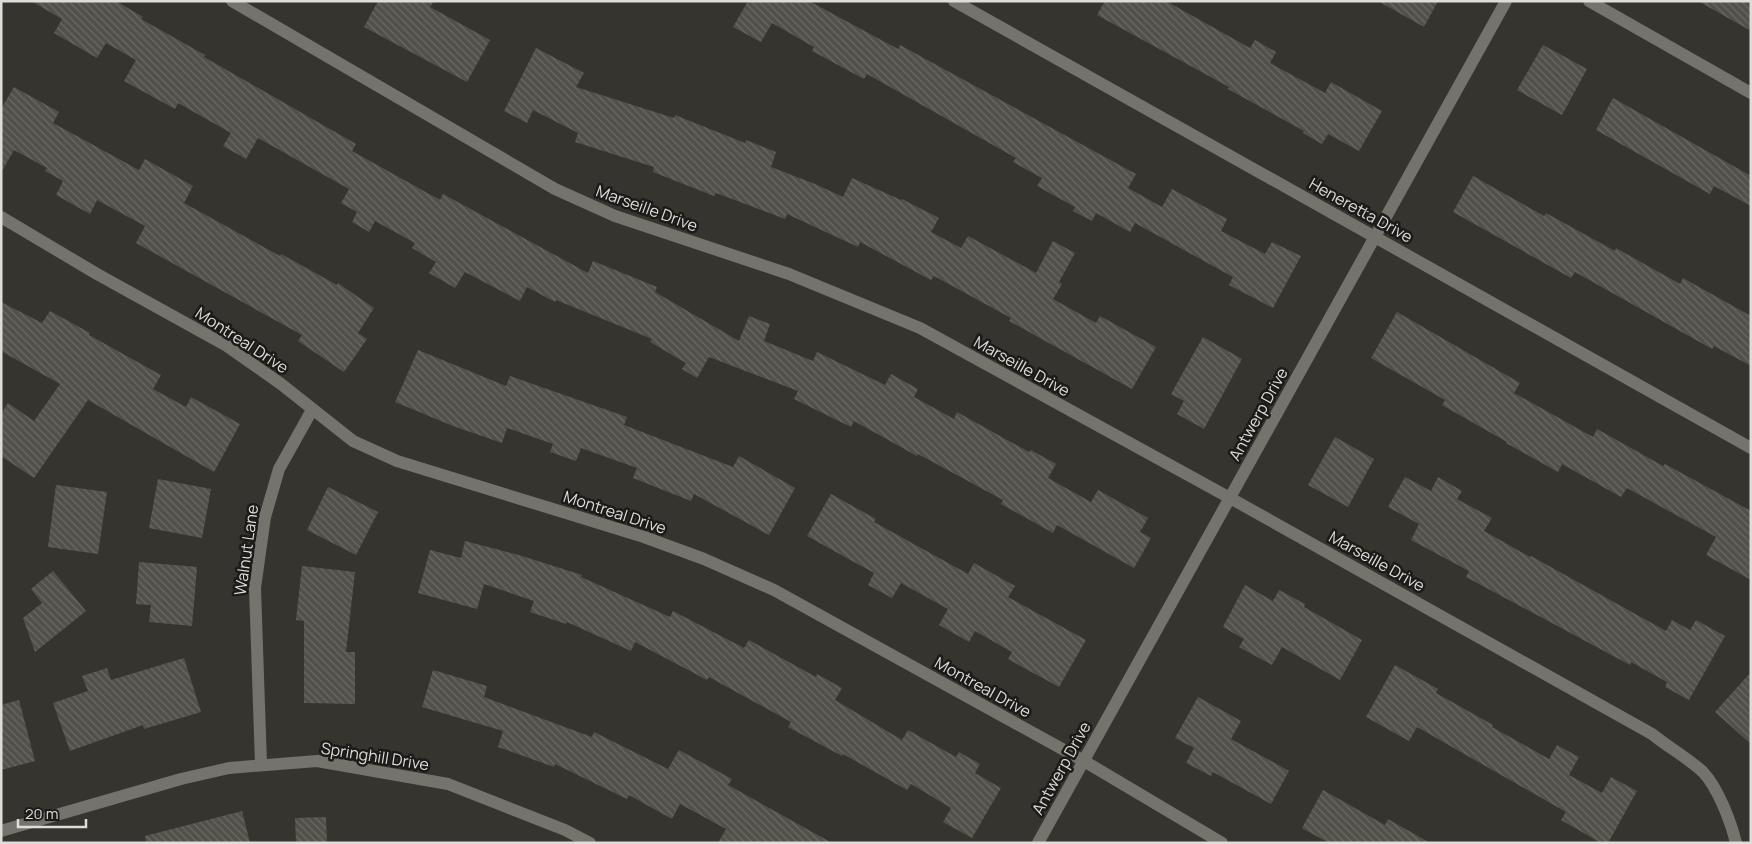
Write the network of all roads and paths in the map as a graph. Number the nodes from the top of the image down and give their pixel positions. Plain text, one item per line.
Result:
1 (232, 1) edge
2 (954, 1) edge
3 (1506, 1) edge
4 (1589, 1) edge
5 (1751, 93) edge
6 (1, 217) edge
7 (1375, 237) junction
8 (312, 410) junction
9 (1751, 448) edge
10 (1230, 498) junction
11 (1084, 760) junction
12 (262, 764) junction
13 (1, 831) edge
14 (590, 843) edge
15 (1038, 843) edge
16 (1222, 843) edge
17 (1736, 843) edge

1 - 10 street, Marseille Drive
2 - 7 street, Heneretta Drive
3 - 7 street, Antwerp Drive
4 - 5 street
6 - 8 street, Montreal Drive
7 - 9 street, Heneretta Drive
7 - 10 street, Antwerp Drive
8 - 11 street, Montreal Drive
8 - 12 street, Walnut Lane
10 - 11 street, Antwerp Drive
10 - 17 street, Marseille Drive
11 - 15 street, Antwerp Drive
11 - 16 street, Montreal Drive
12 - 13 street, Springhill Drive
12 - 14 street, Springhill Drive

